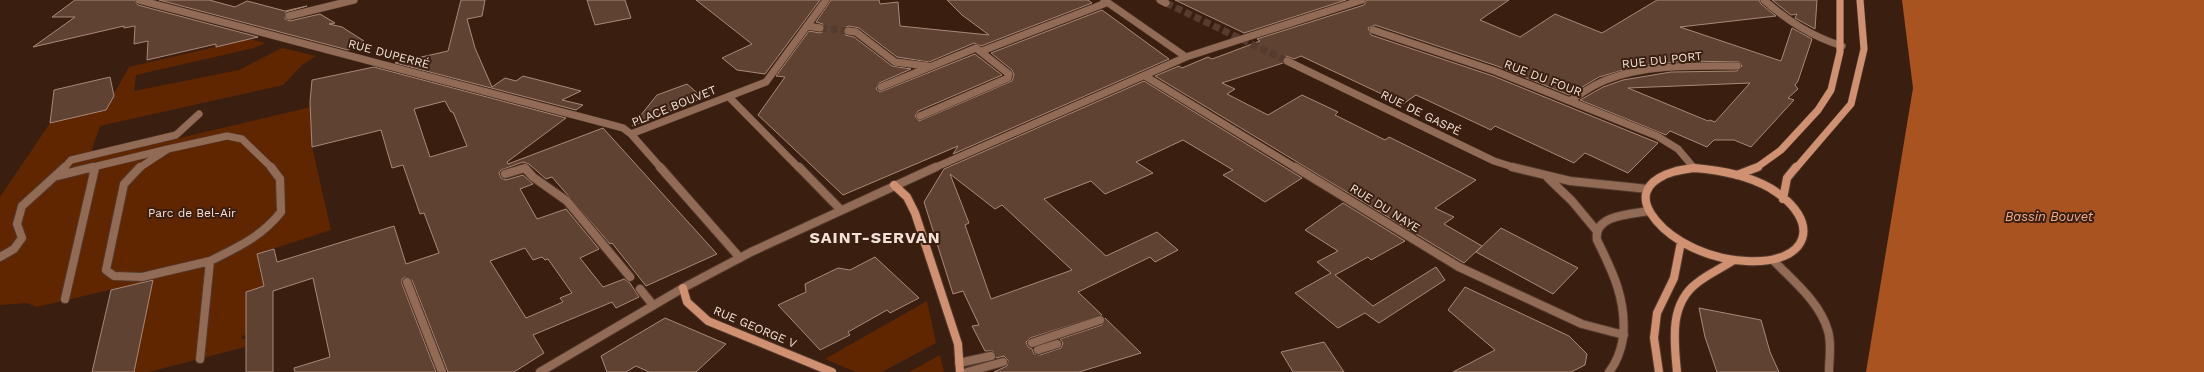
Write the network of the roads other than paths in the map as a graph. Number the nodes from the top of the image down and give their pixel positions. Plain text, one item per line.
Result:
1 (139, 0) edge
2 (354, 0) edge
3 (826, 0) edge
4 (1362, 0) edge
5 (1764, 0) edge
6 (1840, 0) edge
7 (1860, 0) edge
8 (1105, 2) edge
9 (289, 16) dead end
10 (807, 26) junction
11 (820, 28) tunnel mouth
12 (1373, 30) dead end
13 (848, 31) tunnel mouth
14 (1842, 46) junction
15 (982, 51) junction
16 (1186, 57) junction
17 (1286, 61) tunnel mouth
18 (928, 66) junction
19 (1737, 66) dead end
20 (1145, 76) junction
21 (880, 87) dead end
22 (729, 97) junction
23 (1571, 100) junction
24 (199, 114) dead end
25 (920, 116) dead end
26 (632, 134) junction
27 (168, 149) junction
28 (95, 168) junction
29 (1694, 168) junction
30 (505, 174) dead end
31 (1737, 175) junction
32 (57, 176) junction
33 (1548, 178) junction
34 (894, 185) junction
35 (1648, 188) junction
36 (1783, 199) junction
37 (840, 209) junction
38 (1649, 211) junction
39 (1596, 230) junction
40 (1681, 242) junction
41 (0, 257) edge
42 (740, 258) junction
43 (1734, 260) junction
44 (1773, 260) junction
45 (210, 261) junction
46 (630, 277) dead end
47 (407, 282) dead end
48 (683, 288) junction
49 (640, 289) dead end
50 (65, 299) dead end
51 (653, 305) junction
52 (1100, 320) dead end
53 (1624, 335) junction
54 (1057, 344) dead end
55 (991, 356) dead end
56 (200, 359) dead end
57 (1003, 362) dead end
58 (960, 367) edge
59 (442, 372) edge
60 (540, 372) edge
61 (832, 372) edge
62 (967, 372) edge
63 (1609, 372) edge
64 (1659, 372) edge
65 (1678, 372) edge
66 (1829, 372) edge

1 - 26 street, RUE DUPERRÉ
2 - 9 street
3 - 10 street
4 - 16 street
5 - 14 street
6 - 14 main road
7 - 36 main road
8 - 15 street
8 - 16 street
10 - 11 street
10 - 22 street
12 - 23 street, RUE DU FOUR
13 - 18 street
14 - 31 main road
15 - 18 street
15 - 25 street
16 - 20 street
17 - 33 street, RUE DE GASPÉ
18 - 21 street
19 - 23 street, RUE DU PORT
20 - 34 street
20 - 53 street, RUE DU NAYE
22 - 26 street, PLACE BOUVET
22 - 37 street, PLACE BOUVET
23 - 29 street, RUE DU FOUR
24 - 32 street
26 - 42 street, PLACE BOUVET
27 - 28 street
27 - 45 street
27 - 45 street
28 - 32 street
28 - 50 street
29 - 31 main road
29 - 35 main road
30 - 46 street
31 - 36 main road
32 - 41 street
33 - 35 street, RUE DE GASPÉ
33 - 39 street, RUE DE GASPÉ
34 - 37 street
34 - 58 main road
35 - 38 main road
36 - 44 main road
37 - 42 street
38 - 39 street
38 - 40 main road
39 - 53 street
40 - 43 main road
40 - 64 main road
42 - 48 street
43 - 44 main road
43 - 65 main road
44 - 66 street
45 - 56 street
47 - 59 street
48 - 51 street
48 - 61 main road, RUE GEORGE V
49 - 51 street
51 - 60 street
52 - 54 street
53 - 63 street
55 - 58 street
57 - 62 street

